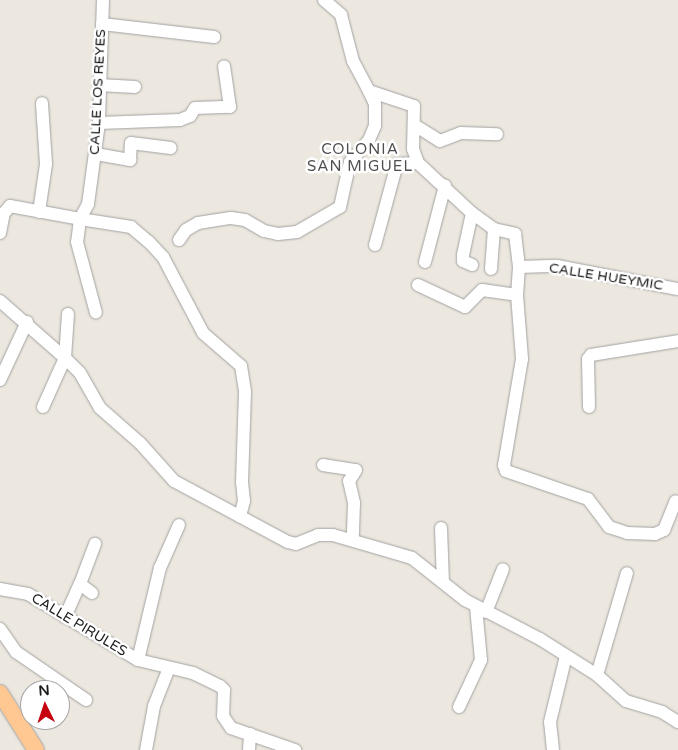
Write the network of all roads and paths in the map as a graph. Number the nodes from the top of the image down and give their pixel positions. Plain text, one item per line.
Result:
1 (103, 0) edge
2 (324, 0) edge
3 (102, 24) junction
4 (214, 37) dead end
5 (224, 66) dead end
6 (99, 85) junction
7 (134, 87) dead end
8 (369, 91) junction
9 (42, 103) dead end
10 (99, 123) junction
11 (416, 126) junction
12 (498, 134) dead end
13 (171, 148) dead end
14 (96, 154) junction
15 (418, 163) junction
16 (445, 186) junction
17 (39, 212) junction
18 (472, 213) junction
19 (80, 219) junction
20 (494, 229) junction
21 (0, 234) edge
22 (179, 240) dead end
23 (375, 245) dead end
24 (424, 262) dead end
25 (472, 265) dead end
26 (519, 267) junction
27 (491, 269) dead end
28 (418, 285) dead end
29 (678, 289) edge
30 (516, 295) junction
31 (0, 301) edge
32 (96, 313) dead end
33 (68, 314) dead end
34 (27, 322) junction
35 (678, 341) edge
36 (65, 358) junction
37 (0, 380) edge
38 (42, 407) dead end
39 (589, 407) dead end
40 (324, 466) dead end
41 (676, 501) dead end
42 (240, 516) junction
43 (178, 525) dead end
44 (441, 528) dead end
45 (353, 540) junction
46 (96, 544) dead end
47 (504, 569) dead end
48 (627, 573) dead end
49 (443, 582) junction
50 (80, 584) junction
51 (0, 589) edge
52 (92, 593) dead end
53 (481, 609) junction
54 (65, 617) junction
55 (0, 629) edge
56 (566, 656) junction
57 (138, 660) junction
58 (169, 668) junction
59 (597, 675) junction
60 (1, 694) edge
61 (86, 700) dead end
62 (459, 707) dead end
63 (0, 713) edge
64 (678, 722) edge
65 (250, 734) junction
66 (36, 750) edge
67 (146, 750) edge
68 (250, 750) edge
69 (295, 750) edge
70 (553, 750) edge

1 - 3 street, CALLE LOS REYES
2 - 8 street
3 - 4 street
3 - 6 street, CALLE LOS REYES
5 - 10 street
6 - 7 street
6 - 10 street, CALLE LOS REYES
8 - 11 street
8 - 22 street
9 - 17 street
10 - 14 street, CALLE LOS REYES
11 - 12 street
11 - 15 street
13 - 14 street
14 - 19 street, CALLE LOS REYES
15 - 16 street
15 - 23 street
16 - 18 street
16 - 24 street
17 - 19 street
17 - 21 street
18 - 20 street
18 - 25 street
19 - 32 street, CALLE LOS REYES
19 - 42 street
20 - 26 street
20 - 27 street
26 - 29 street, CALLE HUEYMIC
26 - 30 street
28 - 30 street
30 - 41 street
31 - 34 street
33 - 36 street
34 - 36 street
34 - 37 street
35 - 39 street
36 - 38 street
36 - 42 street
40 - 45 street
42 - 45 street
43 - 57 street
44 - 49 street
45 - 49 street
46 - 50 street
47 - 53 street
48 - 59 street
49 - 53 street
50 - 52 street
50 - 54 street
51 - 54 street, CALLE PIRULES
53 - 56 street
53 - 62 street
54 - 57 street, CALLE PIRULES
55 - 61 street
56 - 59 street
56 - 70 street
57 - 58 street, CALLE PIRULES
58 - 65 street, CALLE PIRULES
58 - 67 street
59 - 64 street
60 - 63 street
60 - 66 main road
65 - 68 street
65 - 69 street, CALLE PIRULES

